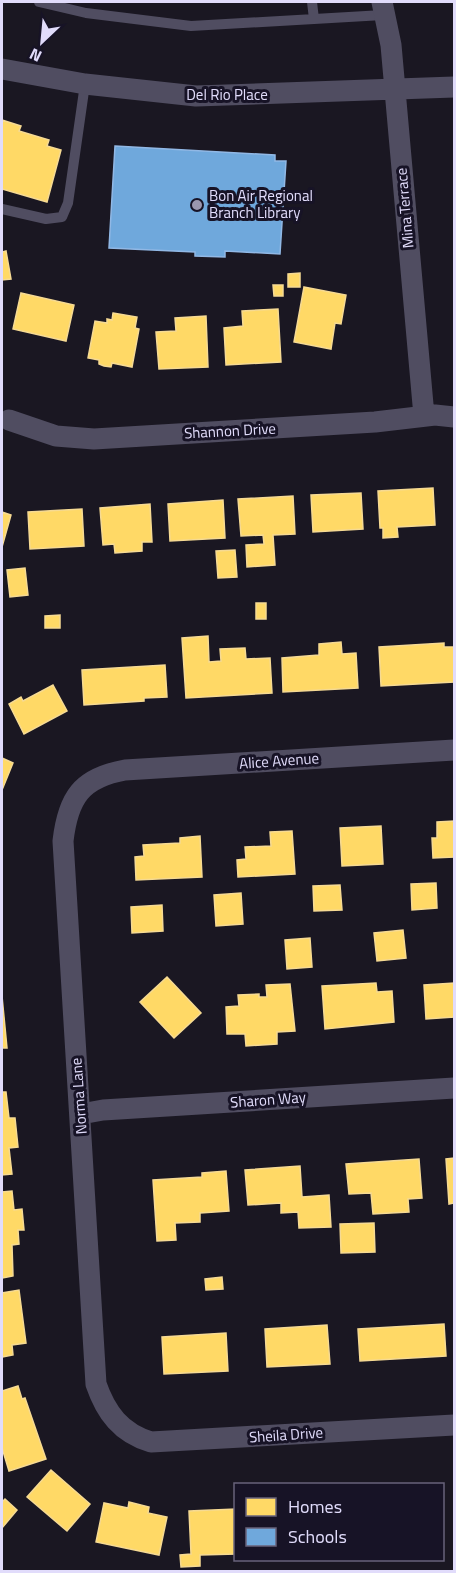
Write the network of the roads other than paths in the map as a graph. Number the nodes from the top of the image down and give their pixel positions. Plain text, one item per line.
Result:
1 (39, 2) edge
2 (312, 2) edge
3 (382, 8) edge
4 (314, 19) junction
5 (2, 69) edge
6 (85, 84) junction
7 (454, 87) edge
8 (395, 90) junction
9 (2, 209) edge
10 (424, 416) junction
11 (454, 417) edge
12 (9, 420) dead end
13 (454, 750) edge
14 (104, 774) joint
15 (454, 1088) edge
16 (81, 1114) junction
17 (454, 1425) edge
18 (121, 1427) joint

1 - 4 lane
2 - 4 lane
3 - 4 lane
3 - 8 street, Mina Terrace
5 - 6 street, Del Rio Place
6 - 8 street, Del Rio Place
6 - 9 lane
7 - 8 street, Del Rio Place
8 - 10 street, Mina Terrace
10 - 11 street, Shannon Drive
10 - 12 street, Shannon Drive
13 - 14 street, Alice Avenue
14 - 16 street, Norma Lane
15 - 16 street, Sharon Way
16 - 18 street, Norma Lane
17 - 18 street, Sheila Drive

